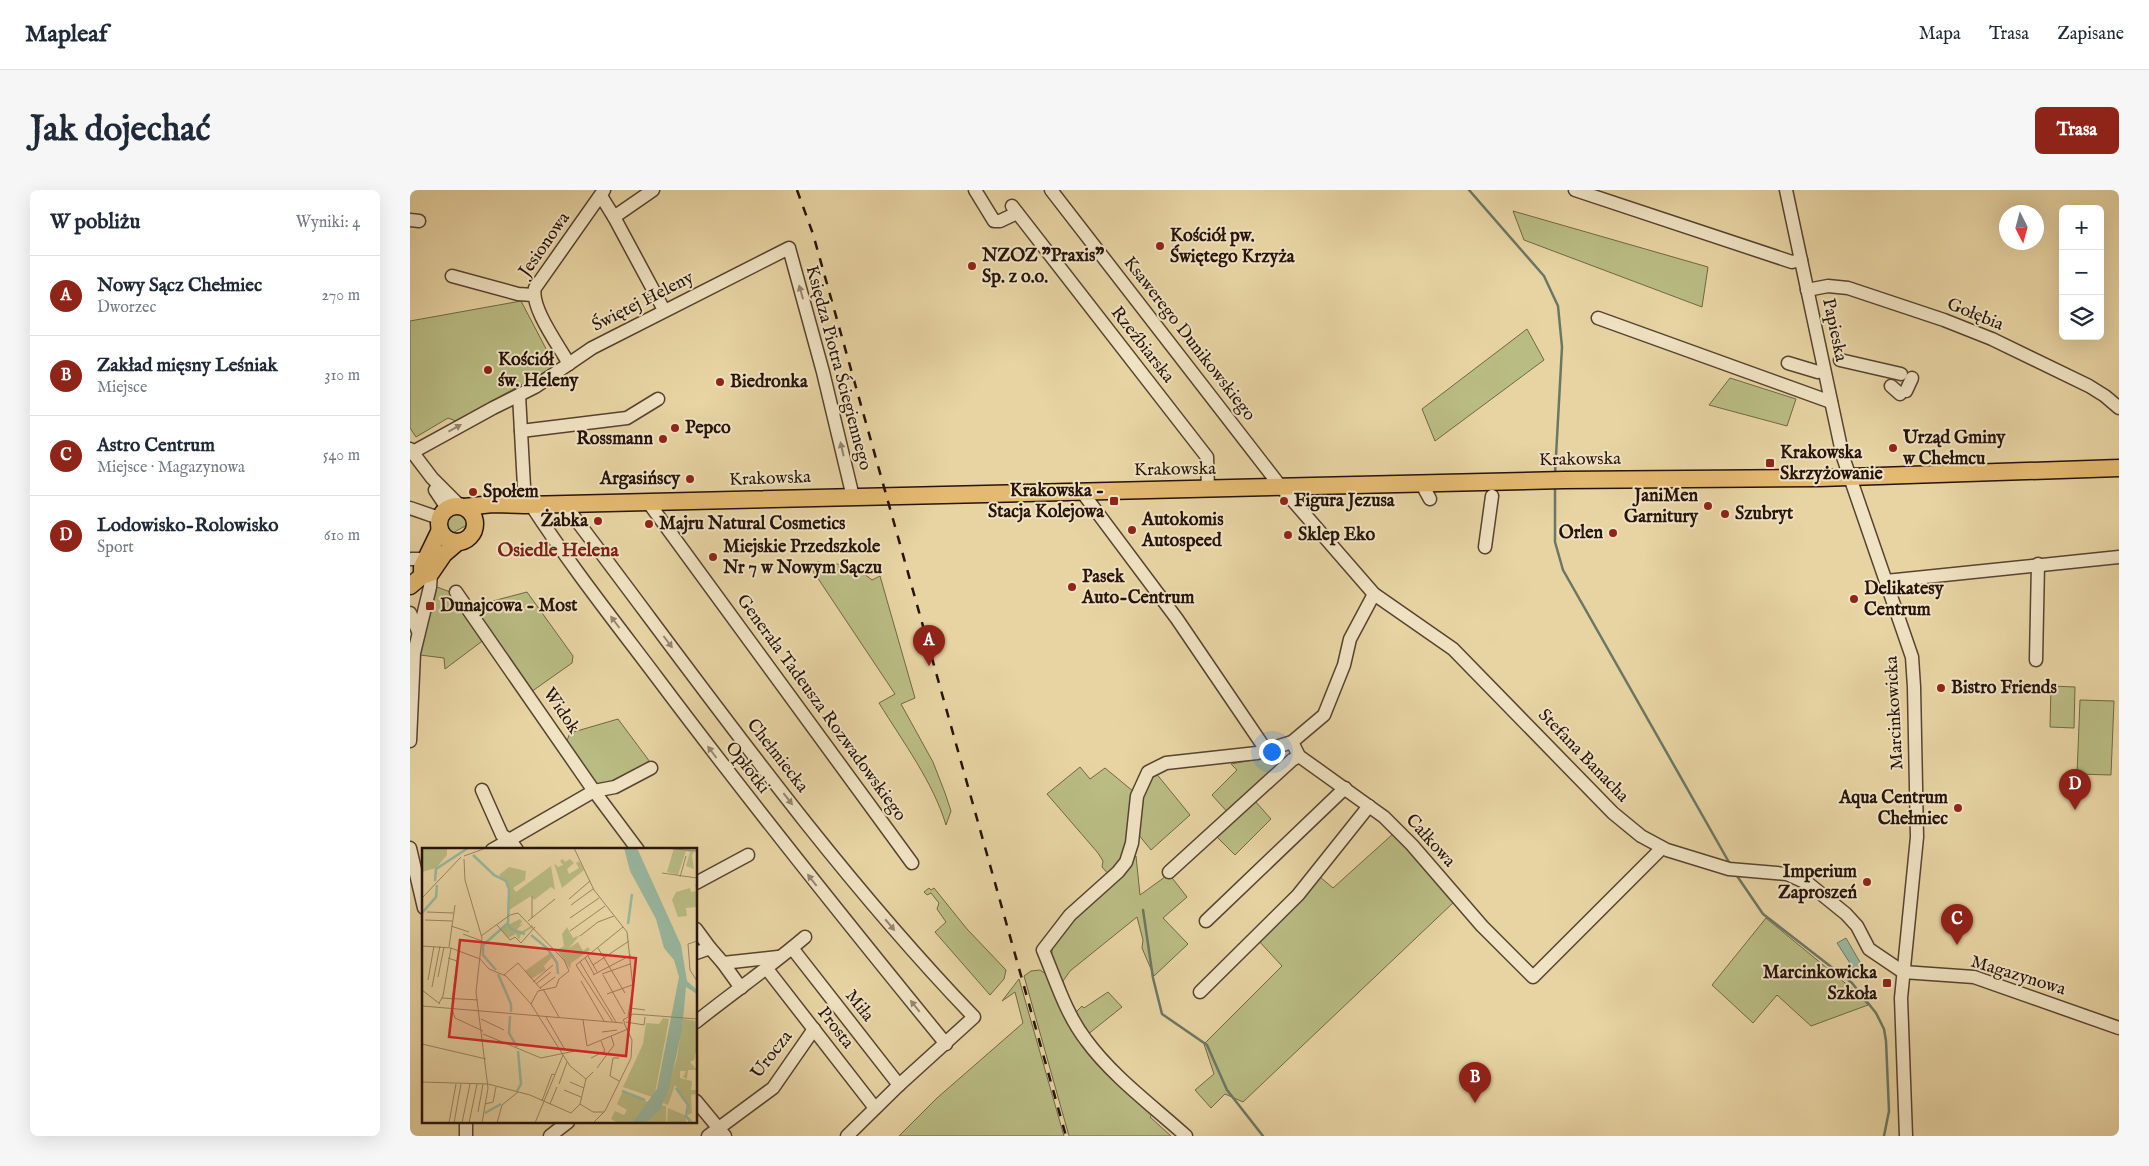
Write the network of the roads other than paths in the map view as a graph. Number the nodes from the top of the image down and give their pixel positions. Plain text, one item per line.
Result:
1 (653, 190) edge
2 (975, 190) edge
3 (1051, 190) edge
4 (1575, 190) edge
5 (1786, 190) edge
6 (602, 193) edge
7 (614, 217) junction
8 (789, 248) joint
9 (1801, 260) junction
10 (452, 276) dead end
11 (1807, 290) junction
12 (533, 295) junction
13 (664, 310) junction
14 (1598, 318) dead end
15 (1840, 360) dead end
16 (570, 364) junction
17 (1788, 364) dead end
18 (1818, 372) dead end
19 (1899, 390) dead end
20 (520, 395) junction
21 (658, 399) dead end
22 (1831, 402) junction
23 (2119, 408) edge
24 (521, 431) junction
25 (411, 450) edge
26 (2119, 468) edge
27 (1848, 477) junction
28 (433, 483) junction
29 (1281, 487) junction
30 (1208, 489) junction
31 (1082, 492) junction
32 (1492, 496) dead end
33 (853, 497) junction
34 (648, 502) junction
35 (567, 504) junction
36 (503, 505) junction
37 (528, 505) junction
38 (411, 508) edge
39 (450, 514) junction
40 (475, 527) junction
41 (458, 542) junction
42 (1485, 547) dead end
43 (2119, 557) edge
44 (2038, 564) junction
45 (419, 571) edge
46 (1886, 581) junction
47 (456, 592) dead end
48 (1374, 594) junction
49 (410, 613) edge
50 (418, 632) junction
51 (412, 653) edge
52 (2036, 660) dead end
53 (411, 712) edge
54 (410, 741) edge
55 (1292, 742) junction
56 (1266, 750) junction
57 (1299, 756) junction
58 (651, 768) dead end
59 (1345, 788) junction
60 (482, 790) dead end
61 (594, 791) junction
62 (1370, 806) junction
63 (514, 845) edge
64 (410, 848) edge
65 (501, 848) edge
66 (637, 848) edge
67 (1662, 848) junction
68 (748, 855) dead end
69 (912, 863) dead end
70 (1169, 872) dead end
71 (420, 879) edge
72 (698, 882) edge
73 (422, 894) edge
74 (1206, 921) dead end
75 (698, 932) edge
76 (805, 937) dead end
77 (710, 948) junction
78 (792, 948) junction
79 (698, 952) edge
80 (778, 957) junction
81 (723, 963) junction
82 (767, 969) junction
83 (1903, 972) junction
84 (741, 988) junction
85 (1200, 992) dead end
86 (698, 1020) edge
87 (2119, 1028) edge
88 (814, 1029) junction
89 (946, 1044) junction
90 (899, 1085) junction
91 (698, 1104) edge
92 (875, 1108) junction
93 (565, 1124) edge
94 (717, 1133) edge
95 (550, 1136) edge
96 (847, 1136) edge
97 (1186, 1136) edge
98 (1906, 1136) edge

1 - 7 street
2 - 30 street, Rzeźbiarska
3 - 29 street, Ksawerego Dunikowskiego
4 - 9 street
5 - 9 street, Papieska
6 - 7 street
6 - 12 street, Jesionowa
7 - 13 street
8 - 13 street, Świętej Heleny
33 -> 8 street, Księdza Piotra Ściegiennego
9 - 11 street, Papieska
10 - 12 street, Jesionowa
11 - 22 street, Papieska
11 - 23 street, Gołębia
12 - 16 street, Jesionowa
13 - 16 street, Świętej Heleny
14 - 22 street
15 - 19 street
16 - 20 street, Świętej Heleny
17 - 18 street
20 - 24 street
25 -> 20 street, Świętej Heleny
21 - 24 street
22 - 27 street, Papieska
24 - 37 street
25 - 28 street
26 - 27 main road, Krakowska
27 - 29 main road, Krakowska
27 - 46 street, Marcinkowicka
28 - 38 street, Krakowska
28 - 39 street
29 - 30 main road, Krakowska
29 - 48 street, Stefana Banacha
30 - 31 main road, Krakowska
31 - 33 main road, Krakowska
31 - 56 street
32 - 42 street
33 - 34 main road, Krakowska
34 - 35 main road, Krakowska
34 - 69 street, Generała Tadeusza Rozwadowskiego
35 - 37 main road, Krakowska
35 -> 89 street, Chełmiecka
36 - 37 main road, Krakowska
36 - 39 main road, Krakowska
36 - 40 main road
89 -> 37 street, Opłotki
38 - 39 street, Krakowska
39 - 40 main road
39 - 41 main road
39 - 45 main road
40 - 41 main road
41 - 45 main road
43 - 44 street
44 - 46 street
44 - 52 street
45 - 50 street
46 - 83 street, Marcinkowicka
47 - 61 street, Widok
48 - 55 street
48 - 67 street, Stefana Banacha
49 - 50 street
50 - 51 street
51 - 53 street
53 - 54 street
55 - 56 street
55 - 57 street, Całkowa
56 - 97 street
57 - 59 street, Całkowa
57 - 70 street
58 - 61 street
59 - 62 street, Całkowa
59 - 74 street
60 - 63 street
61 - 63 street
61 - 66 street, Widok
62 - 67 street, Całkowa
62 - 85 street
63 - 65 street
64 - 71 street
67 - 83 street, Stefana Banacha
68 - 72 street
71 - 73 street
75 - 77 street
76 - 78 street
77 - 79 street
77 - 81 street
78 - 80 street
78 - 90 street, Miła
80 - 81 street
80 - 82 street
81 - 84 street
82 - 84 street
82 - 88 street, Prosta
83 - 87 street, Magazynowa
83 - 98 street, Marcinkowicka
84 - 86 street
88 - 92 street, Prosta
88 - 94 street, Urocza
89 - 90 street
90 - 92 street
91 - 94 street
92 - 96 street
93 - 95 street

